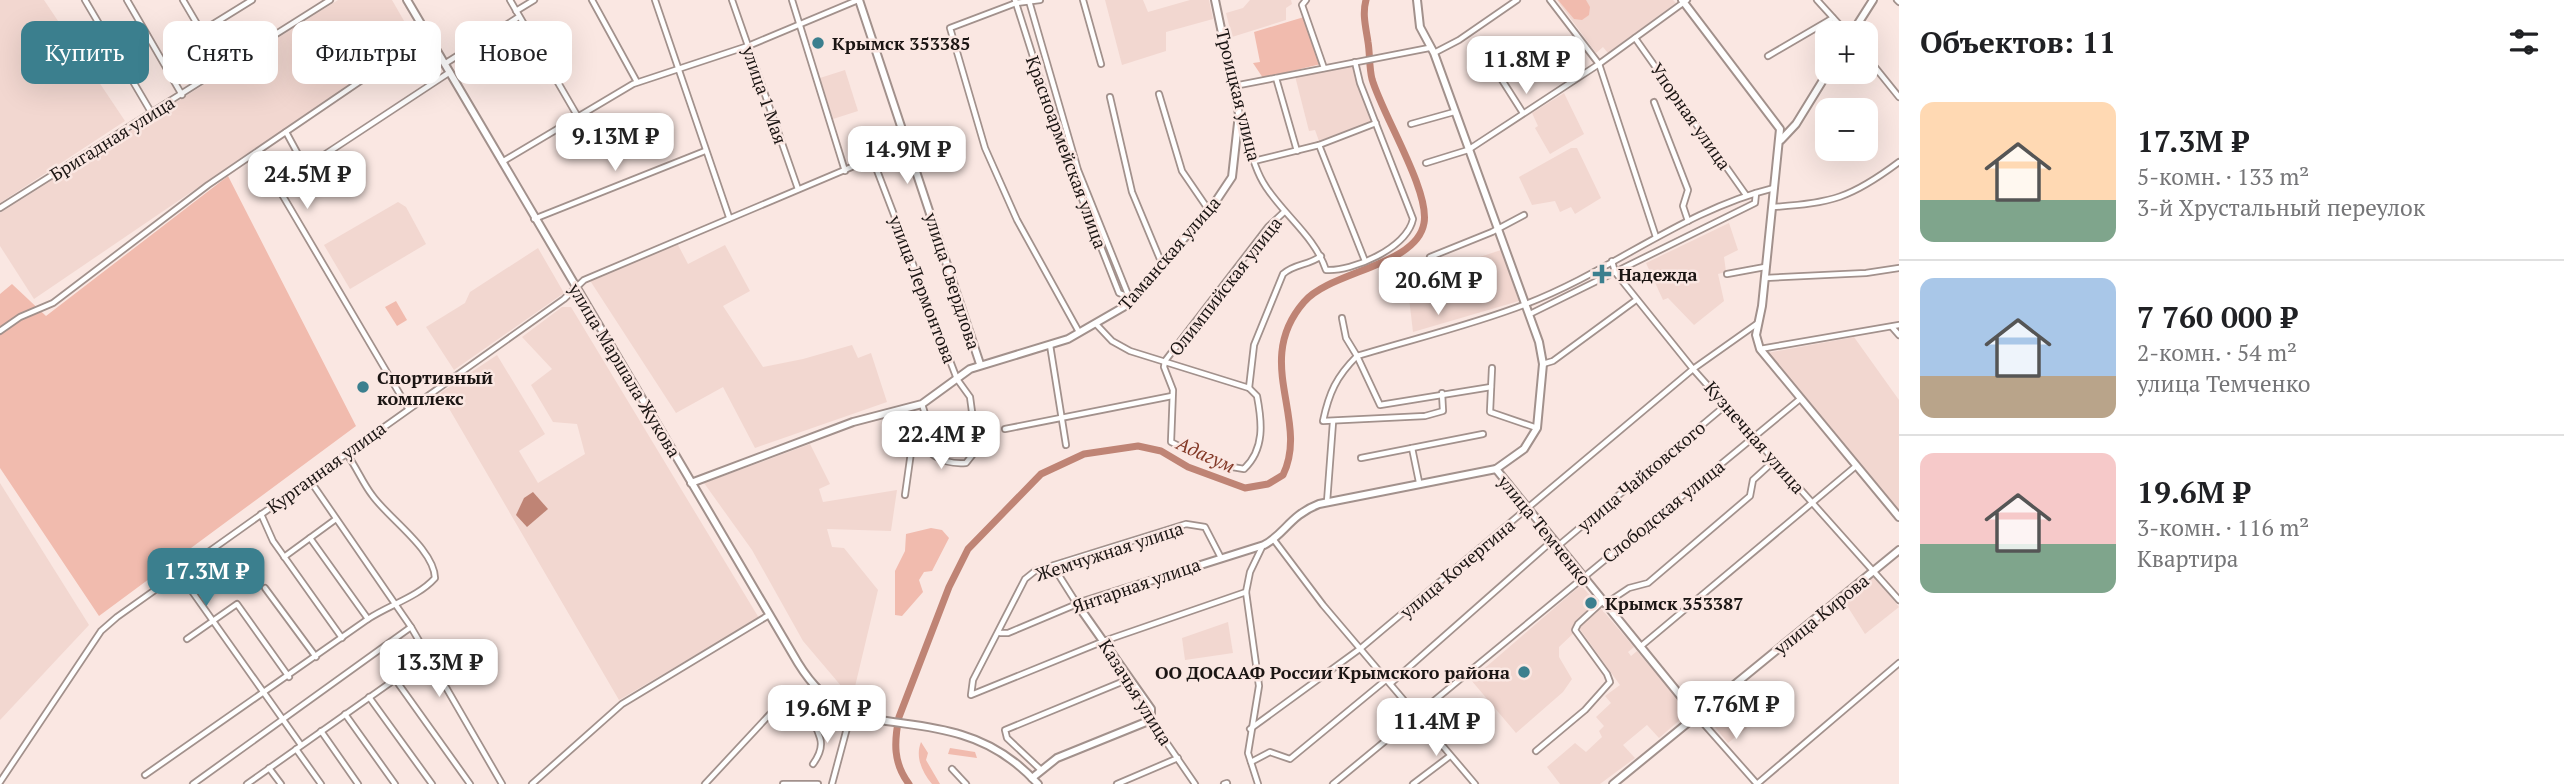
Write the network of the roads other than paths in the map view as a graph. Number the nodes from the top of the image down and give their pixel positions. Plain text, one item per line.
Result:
1 (85, 0) edge
2 (127, 0) edge
3 (183, 0) edge
4 (252, 0) edge
5 (330, 0) edge
6 (408, 0) edge
7 (510, 0) edge
8 (534, 0) edge
9 (592, 0) edge
10 (655, 0) edge
11 (732, 0) edge
12 (792, 0) edge
13 (858, 0) edge
14 (1040, 0) edge
15 (1083, 0) edge
16 (1216, 0) edge
17 (1306, 0) edge
18 (1417, 0) edge
19 (1517, 0) edge
20 (1550, 0) edge
21 (1817, 0) edge
22 (1873, 0) edge
23 (1029, 1) edge
24 (1684, 1) edge
25 (1016, 2) edge
26 (516, 11) junction
27 (517, 18) junction
28 (1833, 18) junction
29 (196, 21) edge
30 (218, 21) edge
31 (421, 21) edge
32 (1836, 21) edge
33 (1858, 21) edge
34 (799, 25) junction
35 (278, 33) edge
36 (1635, 38) junction
37 (748, 46) junction
38 (1431, 50) junction
39 (441, 54) edge
40 (1768, 56) dead end
41 (1488, 58) dead end
42 (1355, 62) junction
43 (446, 63) junction
44 (1101, 64) dead end
45 (1599, 64) junction
46 (1324, 68) junction
47 (677, 69) junction
48 (1878, 71) edge
49 (451, 72) junction
50 (1276, 78) junction
51 (637, 82) junction
52 (199, 84) edge
53 (356, 84) edge
54 (1821, 84) edge
55 (1234, 86) junction
56 (1159, 94) dead end
57 (182, 95) junction
58 (1110, 97) dead end
59 (1899, 97) edge
60 (1654, 102) dead end
61 (1454, 112) junction
62 (151, 113) junction
63 (1524, 113) junction
64 (1239, 114) junction
65 (578, 117) junction
66 (1376, 123) junction
67 (1411, 124) dead end
68 (286, 132) junction
69 (1781, 140) junction
70 (908, 143) junction
71 (1319, 145) junction
72 (1468, 150) junction
73 (705, 151) junction
74 (1297, 151) junction
75 (873, 160) junction
76 (1254, 161) junction
77 (502, 162) junction
78 (1899, 162) edge
79 (1426, 163) dead end
80 (305, 167) junction
81 (845, 171) junction
82 (1774, 188) junction
83 (798, 189) junction
84 (1756, 192) junction
85 (1746, 195) junction
86 (1773, 207) junction
87 (0, 208) edge
88 (1208, 209) junction
89 (1284, 212) junction
90 (1524, 215) dead end
91 (729, 217) junction
92 (534, 219) junction
93 (1688, 221) junction
94 (1498, 228) junction
95 (1656, 237) junction
96 (1321, 256) junction
97 (1430, 257) dead end
98 (1365, 261) junction
99 (1612, 261) junction
100 (1162, 264) junction
101 (1766, 267) junction
102 (1899, 268) edge
103 (1615, 272) junction
104 (1727, 274) dead end
105 (1765, 278) junction
106 (576, 288) junction
107 (1131, 299) junction
108 (1636, 300) junction
109 (1526, 304) junction
110 (1530, 314) junction
111 (1342, 318) dead end
112 (1758, 323) junction
113 (1096, 324) junction
114 (1899, 326) edge
115 (1892, 327) junction
116 (0, 331) edge
117 (1080, 333) junction
118 (1899, 335) edge
119 (1050, 344) junction
120 (1760, 349) junction
121 (1357, 356) junction
122 (1165, 361) junction
123 (980, 364) junction
124 (1543, 364) junction
125 (1492, 368) dead end
126 (1693, 369) junction
127 (957, 379) junction
128 (1491, 387) junction
129 (1249, 388) junction
130 (1442, 393) junction
131 (1172, 396) junction
132 (1800, 399) junction
133 (922, 404) junction
134 (1726, 405) junction
135 (408, 408) junction
136 (1063, 419) junction
137 (1333, 422) junction
138 (1537, 428) junction
139 (1005, 429) dead end
140 (916, 431) junction
141 (1483, 434) dead end
142 (1755, 436) junction
143 (1066, 444) dead end
144 (1412, 448) junction
145 (346, 453) junction
146 (1361, 458) dead end
147 (1775, 460) junction
148 (1856, 466) junction
149 (1496, 469) junction
150 (309, 479) junction
151 (1419, 482) junction
152 (691, 483) junction
153 (905, 495) dead end
154 (1327, 502) junction
155 (1813, 504) junction
156 (1527, 510) junction
157 (261, 514) junction
158 (1899, 517) edge
159 (336, 519) junction
160 (310, 538) junction
161 (1274, 540) junction
162 (1554, 544) junction
163 (1264, 545) junction
164 (1899, 550) edge
165 (1220, 556) junction
166 (284, 557) junction
167 (1053, 566) junction
168 (1873, 571) junction
169 (179, 573) junction
170 (1583, 577) junction
171 (265, 588) dead end
172 (1246, 592) junction
173 (1899, 600) edge
174 (393, 603) junction
175 (1604, 603) junction
176 (1077, 604) junction
177 (769, 615) junction
178 (368, 619) junction
179 (212, 620) junction
180 (411, 627) junction
181 (999, 633) junction
182 (342, 638) junction
183 (187, 639) dead end
184 (1104, 641) junction
185 (1640, 647) junction
186 (1361, 648) junction
187 (428, 656) junction
188 (316, 657) junction
189 (1899, 663) edge
190 (289, 677) junction
191 (395, 679) junction
192 (1130, 679) junction
193 (1389, 681) junction
194 (264, 692) junction
195 (369, 697) junction
196 (851, 713) junction
197 (345, 714) junction
198 (1696, 715) junction
199 (1418, 716) junction
200 (284, 719) junction
201 (1151, 720) junction
202 (1250, 729) junction
203 (321, 732) junction
204 (301, 745) junction
205 (296, 749) junction
206 (1536, 751) dead end
207 (1450, 756) junction
208 (1178, 758) junction
209 (1251, 762) junction
210 (813, 764) dead end
211 (269, 768) junction
212 (952, 769) dead end
213 (1041, 770) junction
214 (145, 775) dead end
215 (1032, 778) junction
216 (0, 782) edge
217 (193, 784) edge
218 (247, 784) edge
219 (281, 784) edge
220 (321, 784) edge
221 (358, 784) edge
222 (395, 784) edge
223 (432, 784) edge
224 (470, 784) edge
225 (502, 784) edge
226 (532, 784) edge
227 (705, 784) edge
228 (783, 784) edge
229 (818, 784) edge
230 (832, 784) edge
231 (966, 784) edge
232 (1038, 784) edge
233 (1117, 784) edge
234 (1195, 784) edge
235 (1258, 784) edge
236 (1333, 784) edge
237 (1413, 784) edge
238 (1475, 784) edge
239 (1613, 784) edge
240 (1757, 784) edge

1 - 62 street
2 - 57 street
3 - 29 street
4 - 30 street
5 - 35 street, Бригадная улица
6 - 31 main road, улица Маршала Жукова
7 - 26 street
8 - 26 street
9 - 51 street
10 - 47 street
11 - 37 street, улица 1 Мая
12 - 34 street
13 - 34 street
13 - 70 main road, улица Свердлова
14 - 23 street
15 - 44 street
16 - 55 main road, Троицкая улица
17 - 46 street
18 - 38 main road
19 - 38 street
20 - 45 street
21 - 28 street
22 - 33 main road
23 - 25 street
23 - 107 street, Красноармейская улица
24 - 36 street
24 - 69 main road
25 - 107 street, Красноармейская улица
25 - 117 street
26 - 27 street
27 - 43 street
27 - 65 street
28 - 32 street
28 - 40 street
34 - 37 street
34 - 81 street
36 - 45 street
36 - 85 street, Упорная улица
37 - 47 street
37 - 83 street, улица 1 Мая
38 - 42 street
38 - 61 main road
39 - 43 main road, улица Маршала Жукова
41 - 63 street
42 - 46 street
42 - 66 street, Троицкая улица
43 - 49 main road, улица Маршала Жукова
45 - 63 street
45 - 95 street
46 - 50 street
47 - 51 street
47 - 73 street
48 - 59 street
49 - 77 main road, улица Маршала Жукова
49 - 80 street
50 - 55 street
50 - 74 street
51 - 65 street
52 - 57 street, Бригадная улица
53 - 68 street
54 - 69 main road
55 - 64 main road, Троицкая улица
56 - 88 street
57 - 62 street, Бригадная улица
58 - 100 street
60 - 93 street
61 - 67 street
61 - 72 main road
62 - 87 street, Бригадная улица
63 - 72 street
64 - 76 street, Троицкая улица
64 - 88 main road, Таманская улица
65 - 77 street
66 - 71 street
66 - 98 street, Троицкая улица
68 - 80 street
68 - 116 street
69 - 82 main road
70 - 75 street, Курганная улица
70 - 123 main road, улица Свердлова
71 - 74 street
71 - 98 street
72 - 79 street
72 - 94 main road
73 - 91 street
73 - 92 street
74 - 76 street
75 - 81 street, Курганная улица
75 - 127 street, улица Лермонтова
76 - 89 street, Троицкая улица
77 - 92 main road, улица Маршала Жукова
78 - 86 street
80 - 135 street
81 - 83 street, Курганная улица
82 - 84 street
82 - 86 main road
83 - 91 street, Курганная улица
84 - 85 street
84 - 103 street
85 - 93 street
86 - 101 main road
88 - 100 main road, Таманская улица
89 - 96 street, Троицкая улица
89 - 122 street, Олимпийская улица
90 - 94 street
91 - 106 street, Курганная улица
92 - 106 main road, улица Маршала Жукова
93 - 95 street
94 - 97 street
94 - 109 main road
95 - 99 street
96 - 98 street, Троицкая улица
96 - 129 street
99 - 103 street
99 - 109 street
100 - 107 main road, Таманская улица
101 - 104 street
101 - 105 main road
102 - 105 street
103 - 108 street, Кузнечная улица
103 - 110 street
105 - 112 main road
106 - 135 street, Курганная улица
106 - 152 main road, улица Маршала Жукова
107 - 113 main road, Таманская улица
108 - 124 street
108 - 126 street, Кузнечная улица
109 - 110 main road
109 - 121 street
110 - 124 main road
111 - 121 street
112 - 120 main road
112 - 126 street, улица Кочергина
113 - 117 main road, Таманская улица
113 - 122 street
114 - 115 street
115 - 118 street
115 - 120 street
117 - 119 main road, Таманская улица
119 - 123 main road, Таманская улица
119 - 136 street
120 - 132 main road
121 - 130 street
121 - 137 street
122 - 129 street
122 - 131 street
123 - 127 main road, Таманская улица
124 - 138 main road
125 - 128 street
126 - 134 street, Кузнечная улица
126 - 156 street, улица Кочергина
127 - 133 main road, Таманская улица
127 - 140 street, улица Лермонтова
128 - 130 street
128 - 138 street
129 - 131 street
130 - 137 street
131 - 136 street
132 - 142 street, Слободская улица
132 - 148 main road
133 - 140 street
133 - 152 main road, Таманская улица
134 - 142 street, Кузнечная улица
134 - 162 street, улица Чайковского
135 - 145 street, Курганная улица
136 - 139 street
136 - 143 street
137 - 154 street
138 - 149 main road
140 - 153 street
141 - 144 street
142 - 147 street, Кузнечная улица
142 - 170 street, Слободская улица
144 - 146 street
144 - 151 street
145 - 150 street, Курганная улица
145 - 174 street
147 - 155 street, Кузнечная улица
147 - 175 street
148 - 155 street
148 - 158 main road
149 - 151 main road
149 - 156 main road, улица Темченко
150 - 157 street, Курганная улица
150 - 159 street
151 - 154 main road
152 - 177 main road, улица Маршала Жукова
154 - 161 main road
155 - 168 street, Кузнечная улица
155 - 185 street
156 - 162 main road, улица Темченко
156 - 186 street, улица Кочергина
157 - 166 street
157 - 169 street, Курганная улица
159 - 160 street
159 - 174 street
160 - 166 street
160 - 178 street
161 - 163 main road, Янтарная улица
161 - 186 street
162 - 170 main road, улица Темченко
162 - 193 street, улица Чайковского
163 - 165 main road, Янтарная улица
163 - 172 street
164 - 168 main road, улица Кирова
165 - 167 street, Жемчужная улица
165 - 176 main road, Янтарная улица
166 - 182 street
167 - 176 street, Казачья улица
167 - 181 street, Жемчужная улица
168 - 173 street, Кузнечная улица
168 - 198 main road, улица Кирова
169 - 179 street
169 - 216 street, Курганная улица
170 - 175 main road, улица Темченко
170 - 199 street, Слободская улица
171 - 188 street
172 - 184 street
172 - 202 street
174 - 178 street
174 - 180 street
175 - 185 main road, улица Темченко
175 - 206 street
176 - 181 street, Янтарная улица
176 - 184 main road, Казачья улица
177 - 196 main road, улица Маршала Жукова
177 - 226 street
178 - 182 street
179 - 183 street
179 - 190 street
179 - 194 street
180 - 187 street
180 - 200 street
181 - 184 street, Жемчужная улица
182 - 188 street
184 - 192 main road, Казачья улица
185 - 198 main road, улица Темченко
186 - 193 street
186 - 202 street, улица Кочергина
187 - 191 street
187 - 225 street
188 - 190 street
189 - 240 street
190 - 194 street
191 - 195 street
191 - 224 street
192 - 201 main road, Казачья улица
192 - 213 street
193 - 199 street
193 - 209 street, улица Чайковского
194 - 200 street
194 - 214 street
195 - 197 street
195 - 223 street
196 - 215 main road, улица Маршала Жукова
196 - 230 street
197 - 203 street
197 - 222 street
198 - 239 main road, улица Кирова
198 - 240 street, улица Темченко
199 - 207 street
199 - 236 street, Слободская улица
200 - 204 street
200 - 217 street
201 - 208 street, Казачья улица
201 - 213 main road
202 - 209 street
203 - 204 street
203 - 221 street
204 - 205 street
205 - 211 street
205 - 220 street
207 - 237 street
207 - 238 street
208 - 233 street
208 - 234 street, Казачья улица
209 - 235 street
210 - 227 street
211 - 218 street
211 - 219 street
212 - 231 street
213 - 215 main road
215 - 232 main road, улица Маршала Жукова
228 - 229 street

